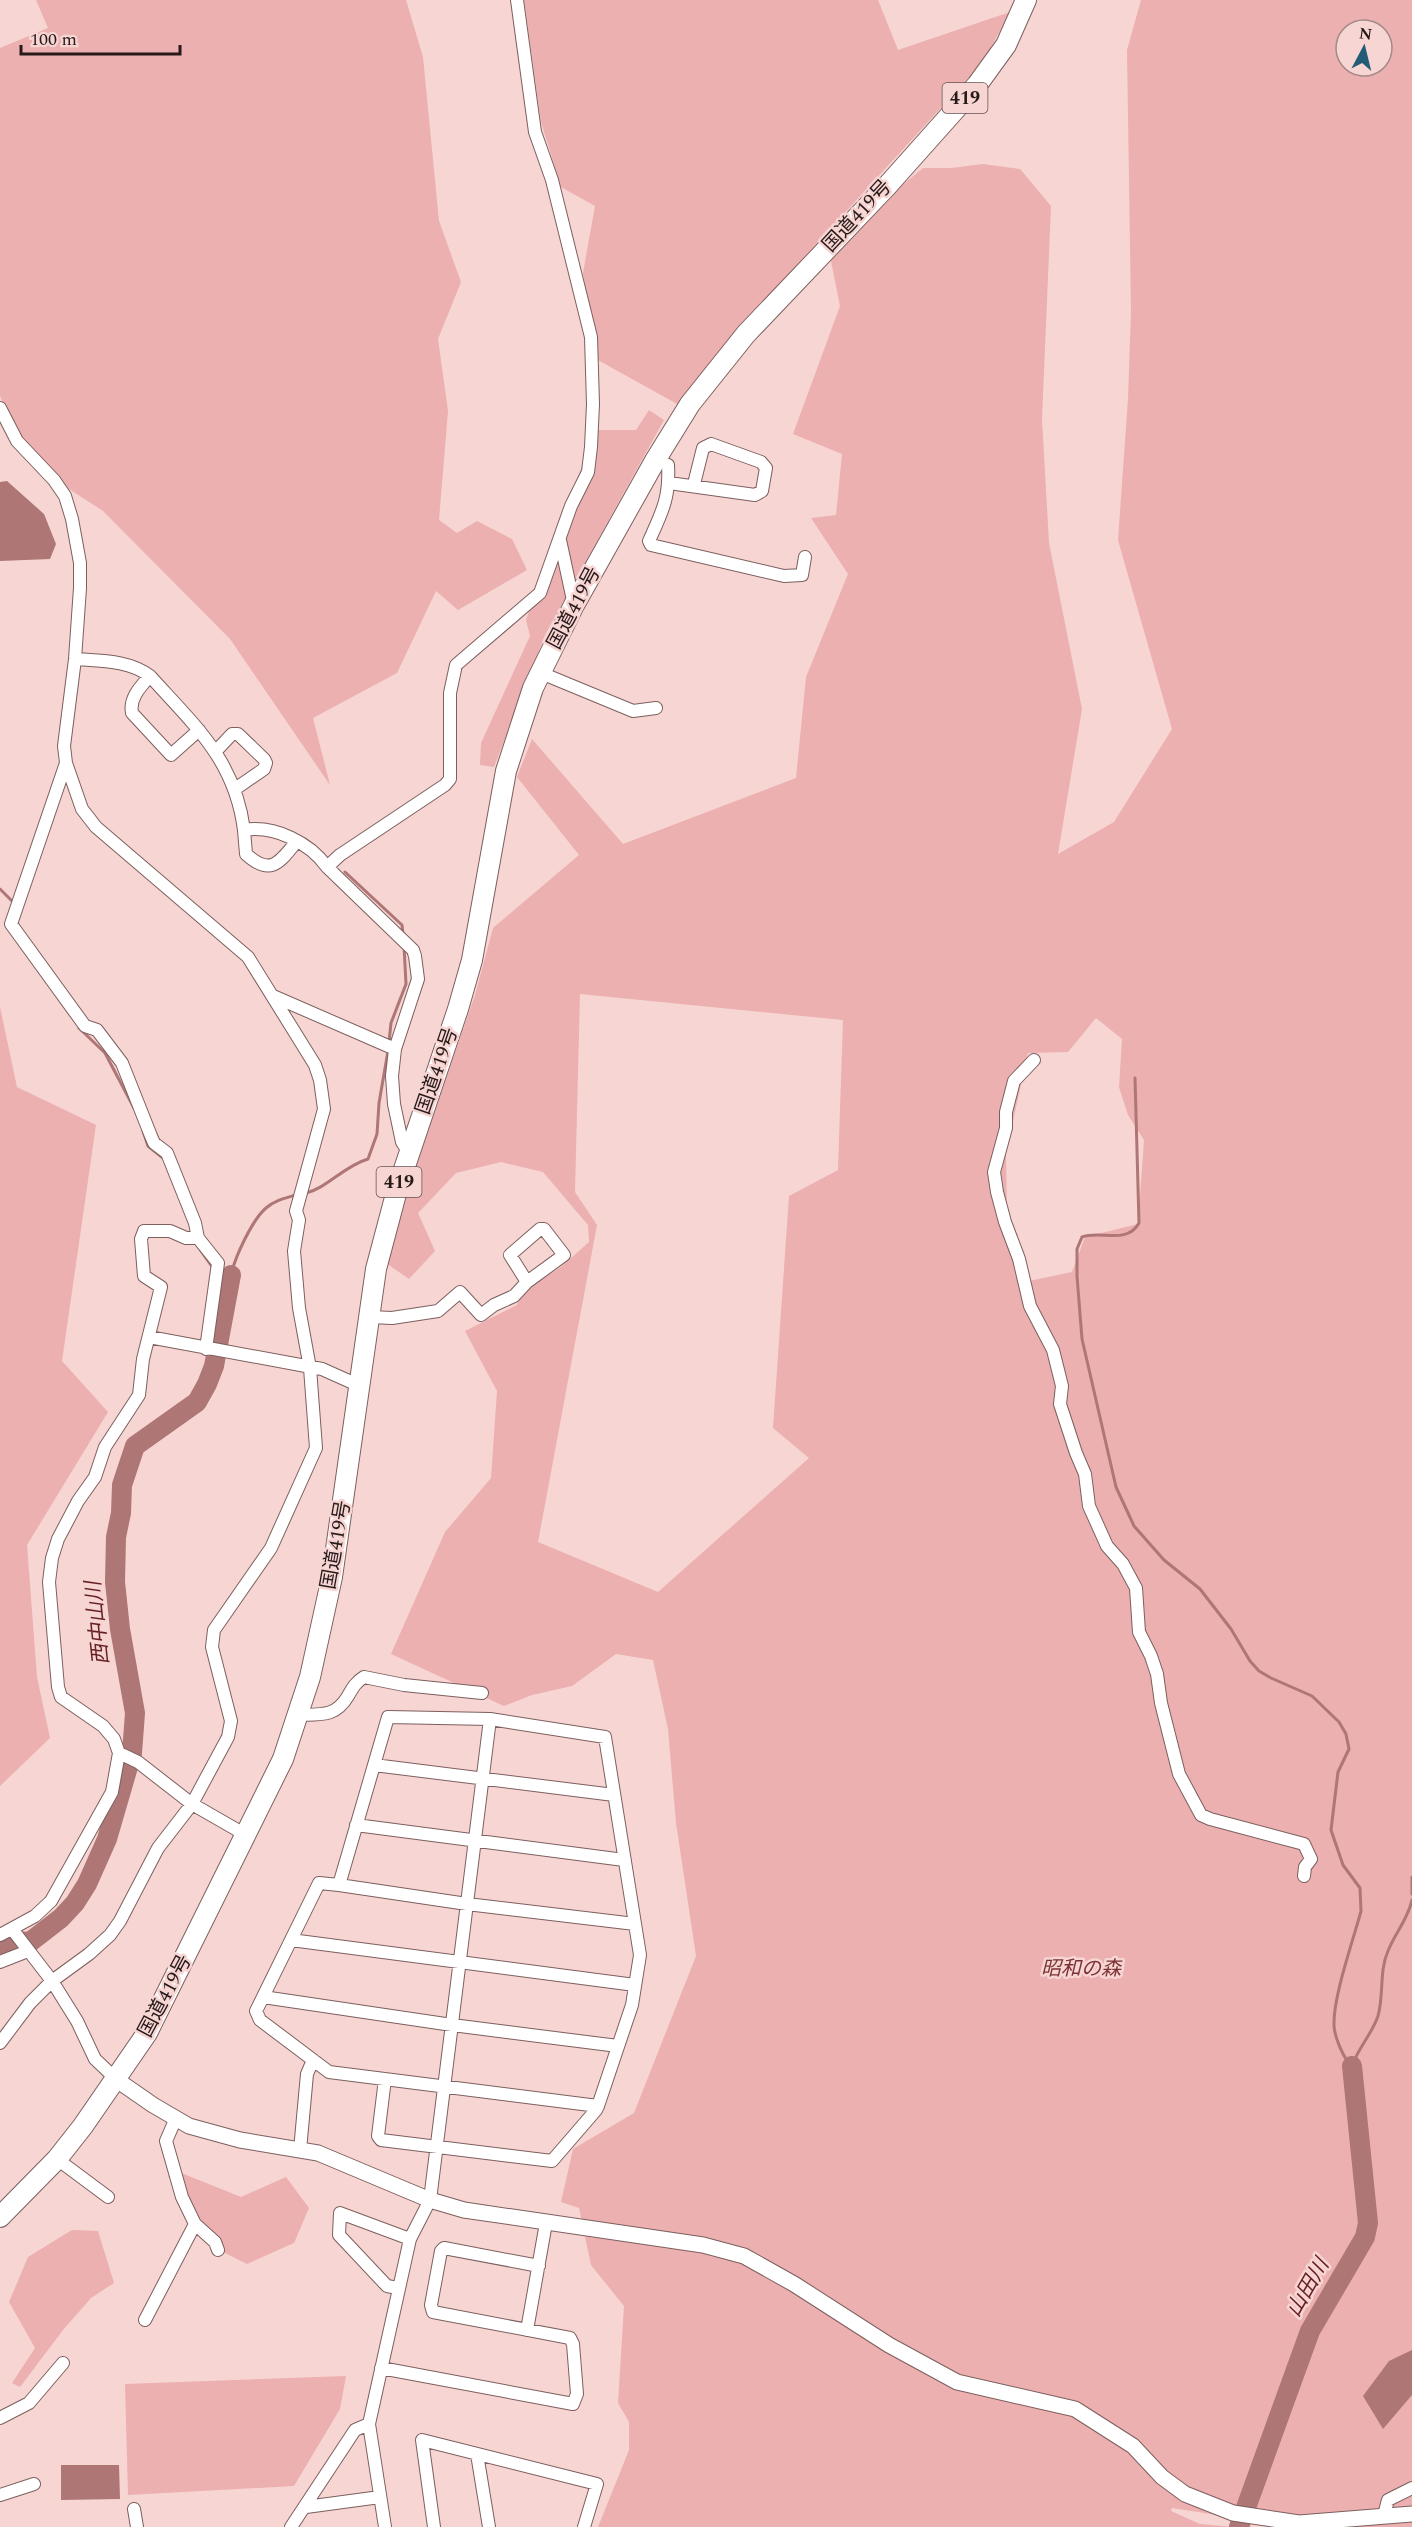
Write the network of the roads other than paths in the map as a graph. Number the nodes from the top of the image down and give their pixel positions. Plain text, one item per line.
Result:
1 (517, 0) edge
2 (1026, 0) edge
3 (0, 408) edge
4 (656, 459) junction
5 (669, 483) junction
6 (694, 484) junction
7 (560, 539) junction
8 (805, 557) dead end
9 (574, 605) junction
10 (75, 659) junction
11 (541, 673) junction
12 (150, 676) junction
13 (656, 708) dead end
14 (199, 730) junction
15 (216, 751) junction
16 (66, 763) junction
17 (235, 789) junction
18 (244, 830) junction
19 (297, 841) junction
20 (327, 867) junction
21 (272, 996) junction
22 (394, 1049) junction
23 (1034, 1060) dead end
24 (409, 1153) junction
25 (198, 1238) junction
26 (527, 1282) junction
27 (370, 1317) junction
28 (149, 1337) junction
29 (208, 1349) junction
30 (310, 1368) junction
31 (360, 1386) junction
32 (482, 1693) dead end
33 (296, 1715) junction
34 (490, 1719) junction
35 (121, 1754) junction
36 (374, 1765) junction
37 (483, 1779) junction
38 (614, 1795) junction
39 (192, 1804) junction
40 (356, 1825) junction
41 (246, 1835) junction
42 (475, 1842) junction
43 (624, 1860) junction
44 (1304, 1876) dead end
45 (339, 1885) junction
46 (467, 1904) junction
47 (635, 1924) junction
48 (12, 1929) junction
49 (0, 1935) edge
50 (291, 1940) junction
51 (27, 1948) junction
52 (0, 1962) edge
53 (460, 1962) junction
54 (52, 1981) junction
55 (635, 1985) junction
56 (263, 1997) junction
57 (452, 2025) junction
58 (0, 2043) edge
59 (618, 2046) junction
60 (314, 2060) junction
61 (385, 2079) junction
62 (117, 2080) junction
63 (445, 2085) junction
64 (598, 2106) junction
65 (176, 2118) junction
66 (438, 2148) junction
67 (300, 2150) junction
68 (57, 2159) junction
69 (108, 2197) dead end
70 (430, 2200) junction
71 (0, 2217) edge
72 (195, 2223) junction
73 (546, 2223) junction
74 (411, 2239) junction
75 (218, 2250) dead end
76 (539, 2266) junction
77 (398, 2288) junction
78 (145, 2320) dead end
79 (527, 2330) junction
80 (63, 2363) dead end
81 (381, 2368) junction
82 (0, 2418) edge
83 (369, 2424) junction
84 (477, 2454) junction
85 (34, 2484) dead end
86 (1412, 2488) edge
87 (0, 2495) edge
88 (380, 2497) junction
89 (306, 2507) junction
90 (134, 2509) dead end
91 (1412, 2514) edge
92 (1384, 2515) junction
93 (137, 2527) edge
94 (291, 2527) edge
95 (385, 2527) edge
96 (434, 2527) edge
97 (489, 2527) edge
98 (584, 2527) edge

1 - 7 street
2 - 4 highway, 国道419号 / 419
3 - 10 street
4 - 5 street
4 - 9 highway, 国道419号 / 419
5 - 6 street
5 - 8 street
6 - 6 street
7 - 9 street
7 - 20 street
9 - 11 highway, 国道419号 / 419
10 - 12 street
10 - 16 street
11 - 13 street
11 - 24 highway, 国道419号 / 419
12 - 14 street
12 - 14 street
14 - 15 street
15 - 17 street
15 - 17 street
16 - 21 street
16 - 25 street
17 - 18 street
18 - 19 street
18 - 19 street
19 - 20 street
20 - 22 street
21 - 22 street
21 - 30 street
22 - 24 street
23 - 44 street
24 - 27 highway, 国道419号 / 419
25 - 28 street
25 - 29 street
26 - 26 street
26 - 27 street
27 - 31 highway, 国道419号 / 419
28 - 29 street
28 - 35 street
29 - 30 street
30 - 31 street
30 - 39 street
31 - 33 highway, 国道419号 / 419
32 - 33 street
33 - 41 highway, 国道419号 / 419
34 - 36 street
34 - 37 street
34 - 38 street
35 - 39 street
35 - 48 street
36 - 37 street
36 - 40 street
37 - 38 street
37 - 42 street
38 - 43 street
39 - 41 street
39 - 54 street
40 - 42 street
40 - 45 street
41 - 62 highway, 国道419号 / 419
42 - 43 street
42 - 46 street
43 - 47 street
45 - 46 street
45 - 50 street
46 - 47 street
46 - 53 street
47 - 55 street
48 - 49 street
48 - 51 street
50 - 53 street
50 - 56 street
51 - 52 street
51 - 54 street
53 - 55 street
53 - 57 street
54 - 58 street
54 - 62 street
55 - 59 street
56 - 57 street
56 - 60 street
57 - 59 street
57 - 63 street
59 - 64 street
60 - 61 street
60 - 67 street
61 - 63 street
61 - 66 street
62 - 65 street
62 - 68 highway, 国道419号 / 419
63 - 64 street
63 - 66 street
64 - 66 street
65 - 67 street
65 - 72 street
66 - 70 street
67 - 70 street
68 - 69 street
68 - 71 highway, 国道419号 / 419
70 - 73 street
70 - 74 street
72 - 75 street
72 - 78 street
73 - 76 street
73 - 92 street
74 - 77 street
74 - 77 street
76 - 79 street
76 - 79 street
77 - 81 street
79 - 81 street
80 - 82 street
81 - 83 street
83 - 88 street
83 - 89 street
84 - 96 street
84 - 97 street
84 - 98 street
85 - 87 street
86 - 92 street
88 - 89 street
88 - 95 street
89 - 94 street
90 - 93 street
91 - 92 street

